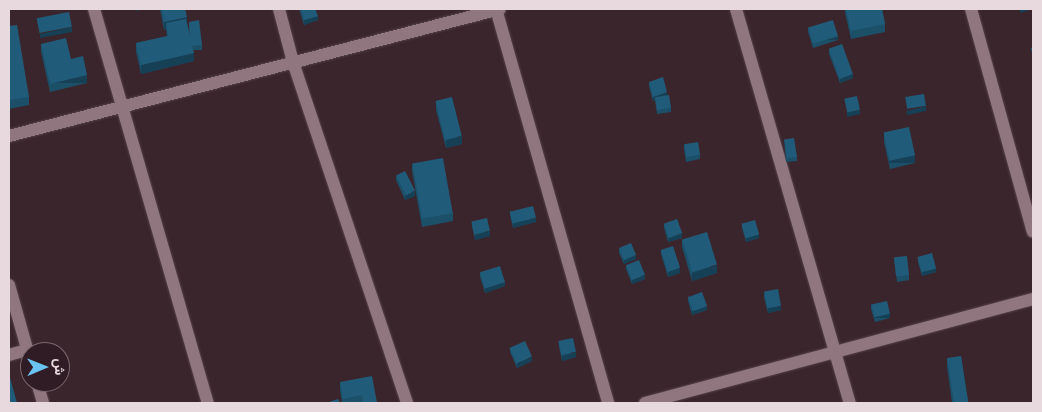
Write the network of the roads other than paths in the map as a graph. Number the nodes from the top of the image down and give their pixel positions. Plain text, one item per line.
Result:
1 (94, 9) edge
2 (279, 9) edge
3 (498, 9) edge
4 (736, 9) edge
5 (971, 9) edge
6 (293, 62) junction
7 (123, 106) junction
8 (9, 136) edge
9 (1033, 232) edge
10 (9, 285) edge
11 (1033, 299) edge
12 (25, 342) edge
13 (836, 352) junction
14 (208, 403) edge
15 (406, 403) edge
16 (608, 403) edge
17 (645, 403) edge
18 (850, 403) edge

1 - 7 street
2 - 6 street
3 - 6 street
3 - 16 street
4 - 13 street
5 - 9 street
6 - 7 street
6 - 15 street
7 - 8 street
7 - 14 street
10 - 12 street
11 - 13 street
13 - 17 street
13 - 18 street

